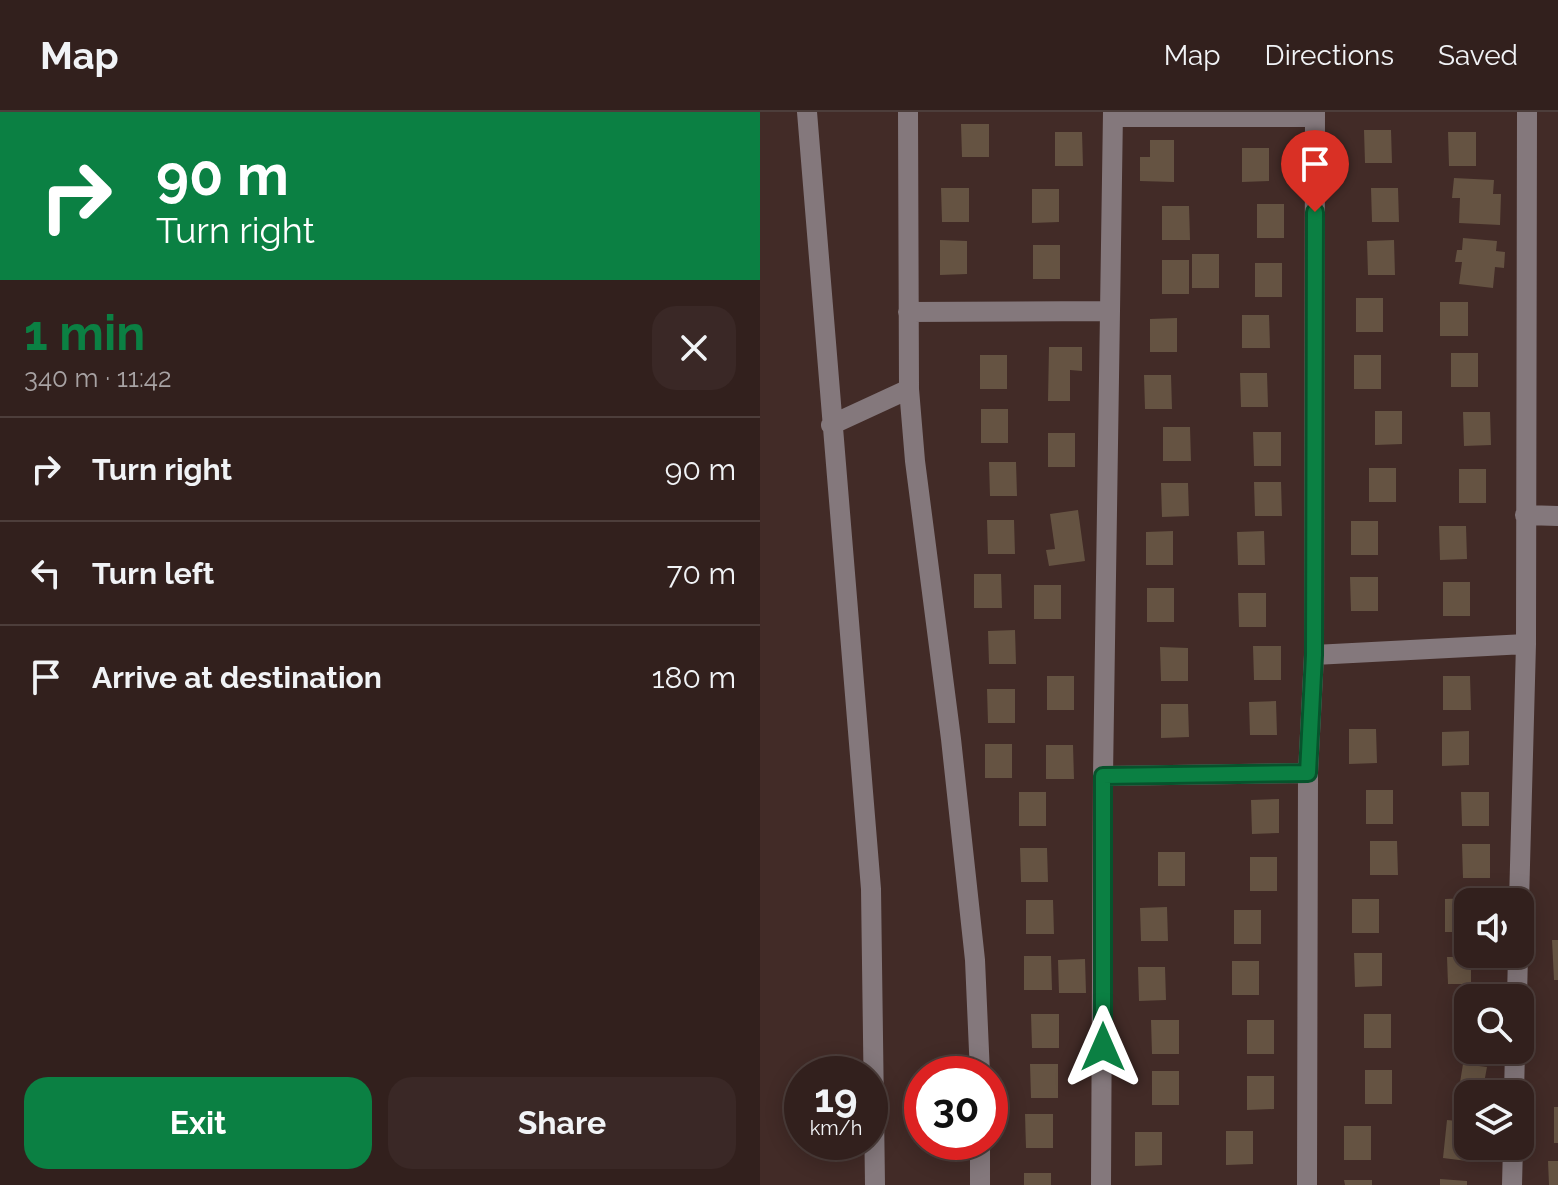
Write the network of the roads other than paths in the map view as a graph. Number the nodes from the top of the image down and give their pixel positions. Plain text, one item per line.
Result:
1 (807, 112) edge
2 (908, 112) edge
3 (1527, 112) edge
4 (1113, 115) edge
5 (1315, 115) edge
6 (1110, 311) junction
7 (908, 312) junction
8 (909, 389) junction
9 (831, 425) junction
10 (1525, 515) junction
11 (1558, 516) edge
12 (1526, 644) junction
13 (1314, 655) junction
14 (1308, 773) junction
15 (1103, 776) junction
16 (1519, 888) edge
17 (979, 1056) edge
18 (980, 1160) edge
19 (1513, 1160) edge
20 (878, 1182) edge
21 (980, 1185) edge
22 (1101, 1185) edge
23 (1307, 1185) edge
24 (1512, 1185) edge

1 - 9 street
2 - 7 street
3 - 10 street
4 - 5 street
4 - 6 street
5 - 13 street
6 - 7 street
6 - 15 street
7 - 8 street
8 - 9 street
8 - 17 street
9 - 20 street
10 - 11 street
10 - 12 street
12 - 13 street
12 - 16 street
13 - 14 street
14 - 15 street
14 - 23 street
15 - 22 street
18 - 21 street
19 - 24 street

